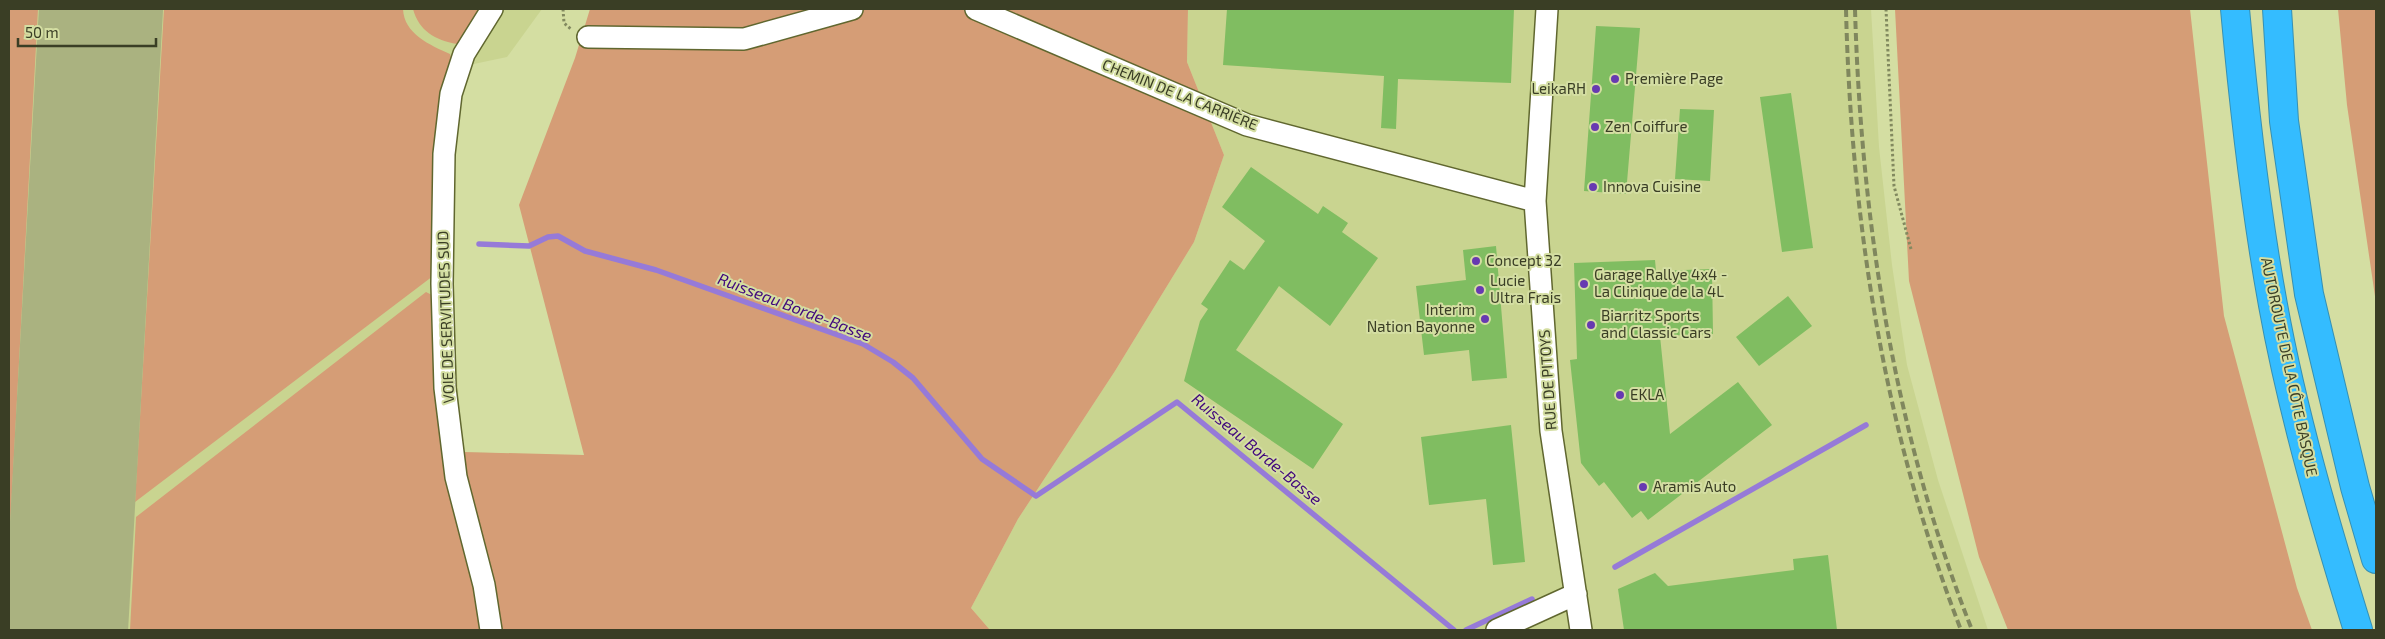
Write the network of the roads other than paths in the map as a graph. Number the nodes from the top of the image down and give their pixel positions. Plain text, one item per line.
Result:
1 (492, 9) edge
2 (852, 9) edge
3 (976, 9) edge
4 (1547, 9) edge
5 (2235, 9) edge
6 (2276, 9) edge
7 (588, 38) dead end
8 (1536, 201) junction
9 (2376, 559) edge
10 (1576, 594) junction
11 (492, 630) edge
12 (1497, 630) edge
13 (1581, 630) edge
14 (2358, 630) edge

1 - 11 street, VOIE DE SERVITUDES SUD
2 - 7 street
3 - 8 street, CHEMIN DE LA CARRIÈRE
4 - 8 street, RUE DE PITOYS
5 - 14 highway, AUTOROUTE DE LA CÔTE BASQUE
6 - 9 highway
8 - 10 street, RUE DE PITOYS
10 - 12 street
10 - 13 street, RUE DE PITOYS

